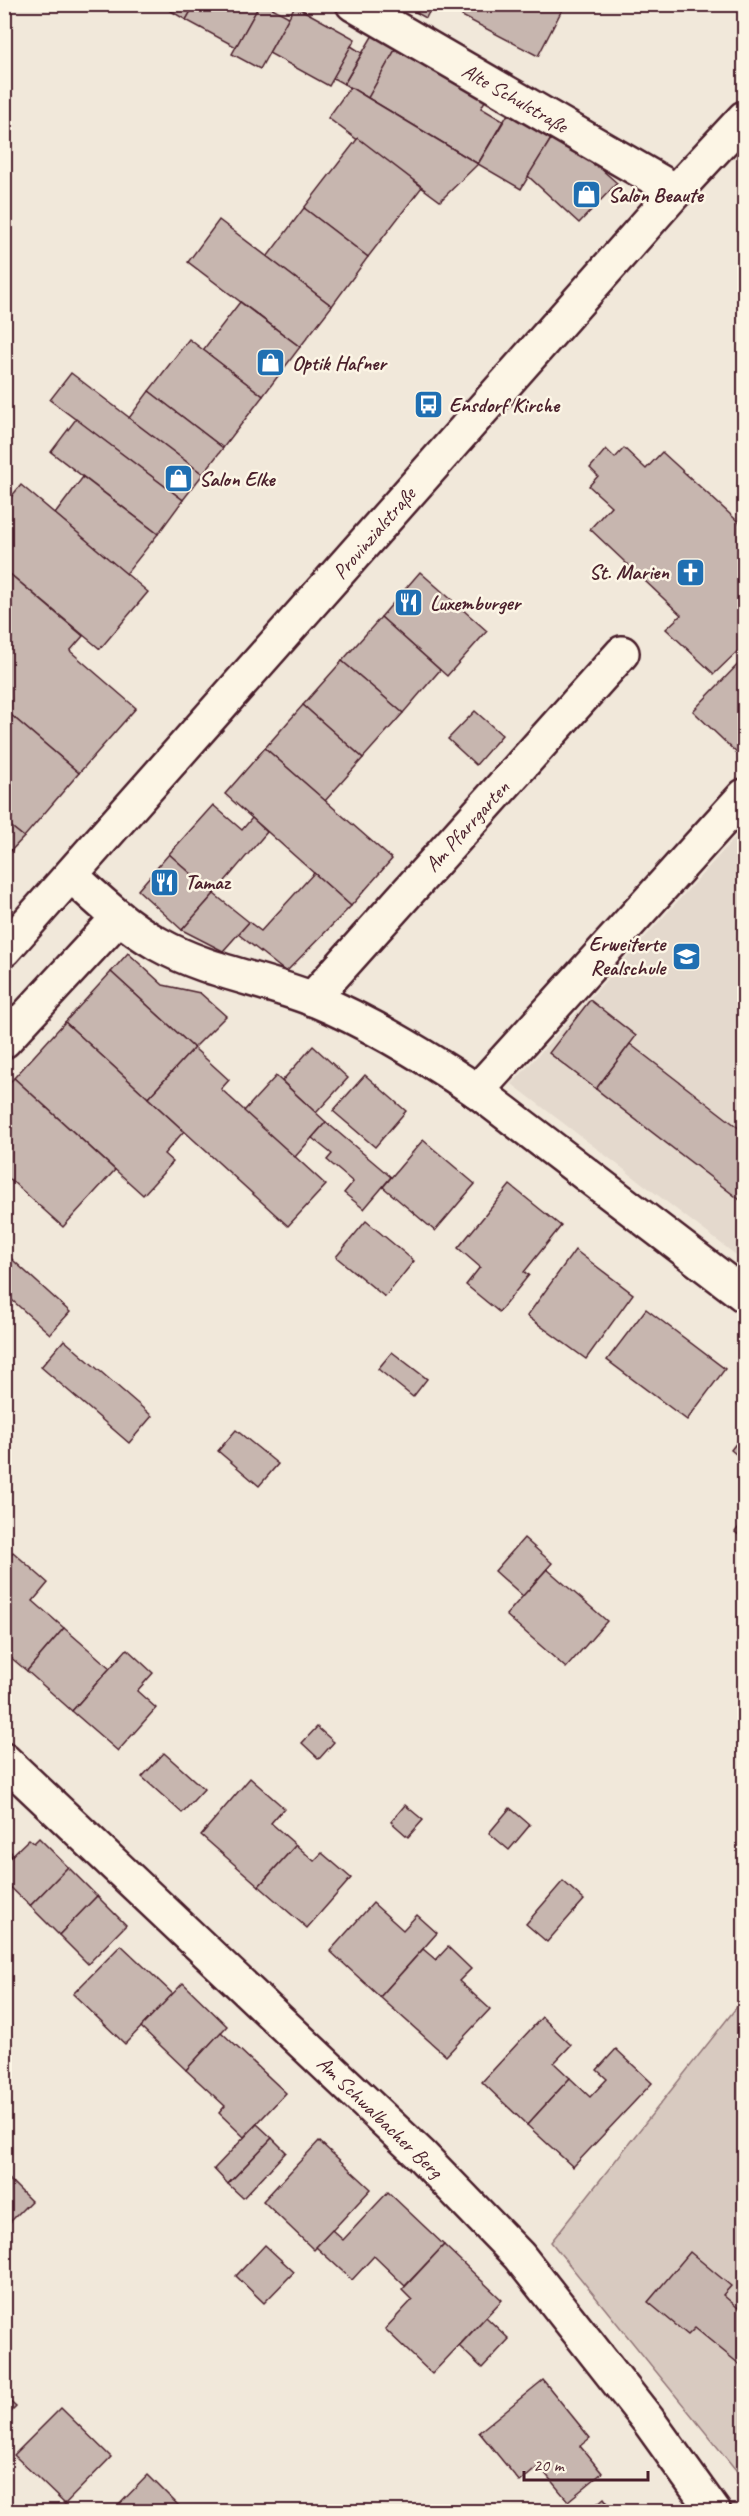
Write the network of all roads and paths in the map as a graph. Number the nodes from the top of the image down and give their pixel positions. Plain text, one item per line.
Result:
1 (353, 4) edge
2 (744, 118) edge
3 (676, 191) junction
4 (622, 653) dead end
5 (744, 796) edge
6 (72, 876) junction
7 (118, 918) junction
8 (4, 950) edge
9 (312, 999) junction
10 (4, 1041) edge
11 (477, 1090) junction
12 (744, 1295) edge
13 (4, 1760) edge
14 (714, 2511) edge

1 - 3 street, Alte Schulstraße
2 - 3 street, Provinzialstraße
3 - 6 street, Provinzialstraße
4 - 9 street, Am Pfarrgarten
5 - 11 street
6 - 7 street
6 - 8 street, Provinzialstraße
7 - 9 street
7 - 10 street
9 - 11 street
11 - 12 street
13 - 14 street, Am Schwalbacher Berg

